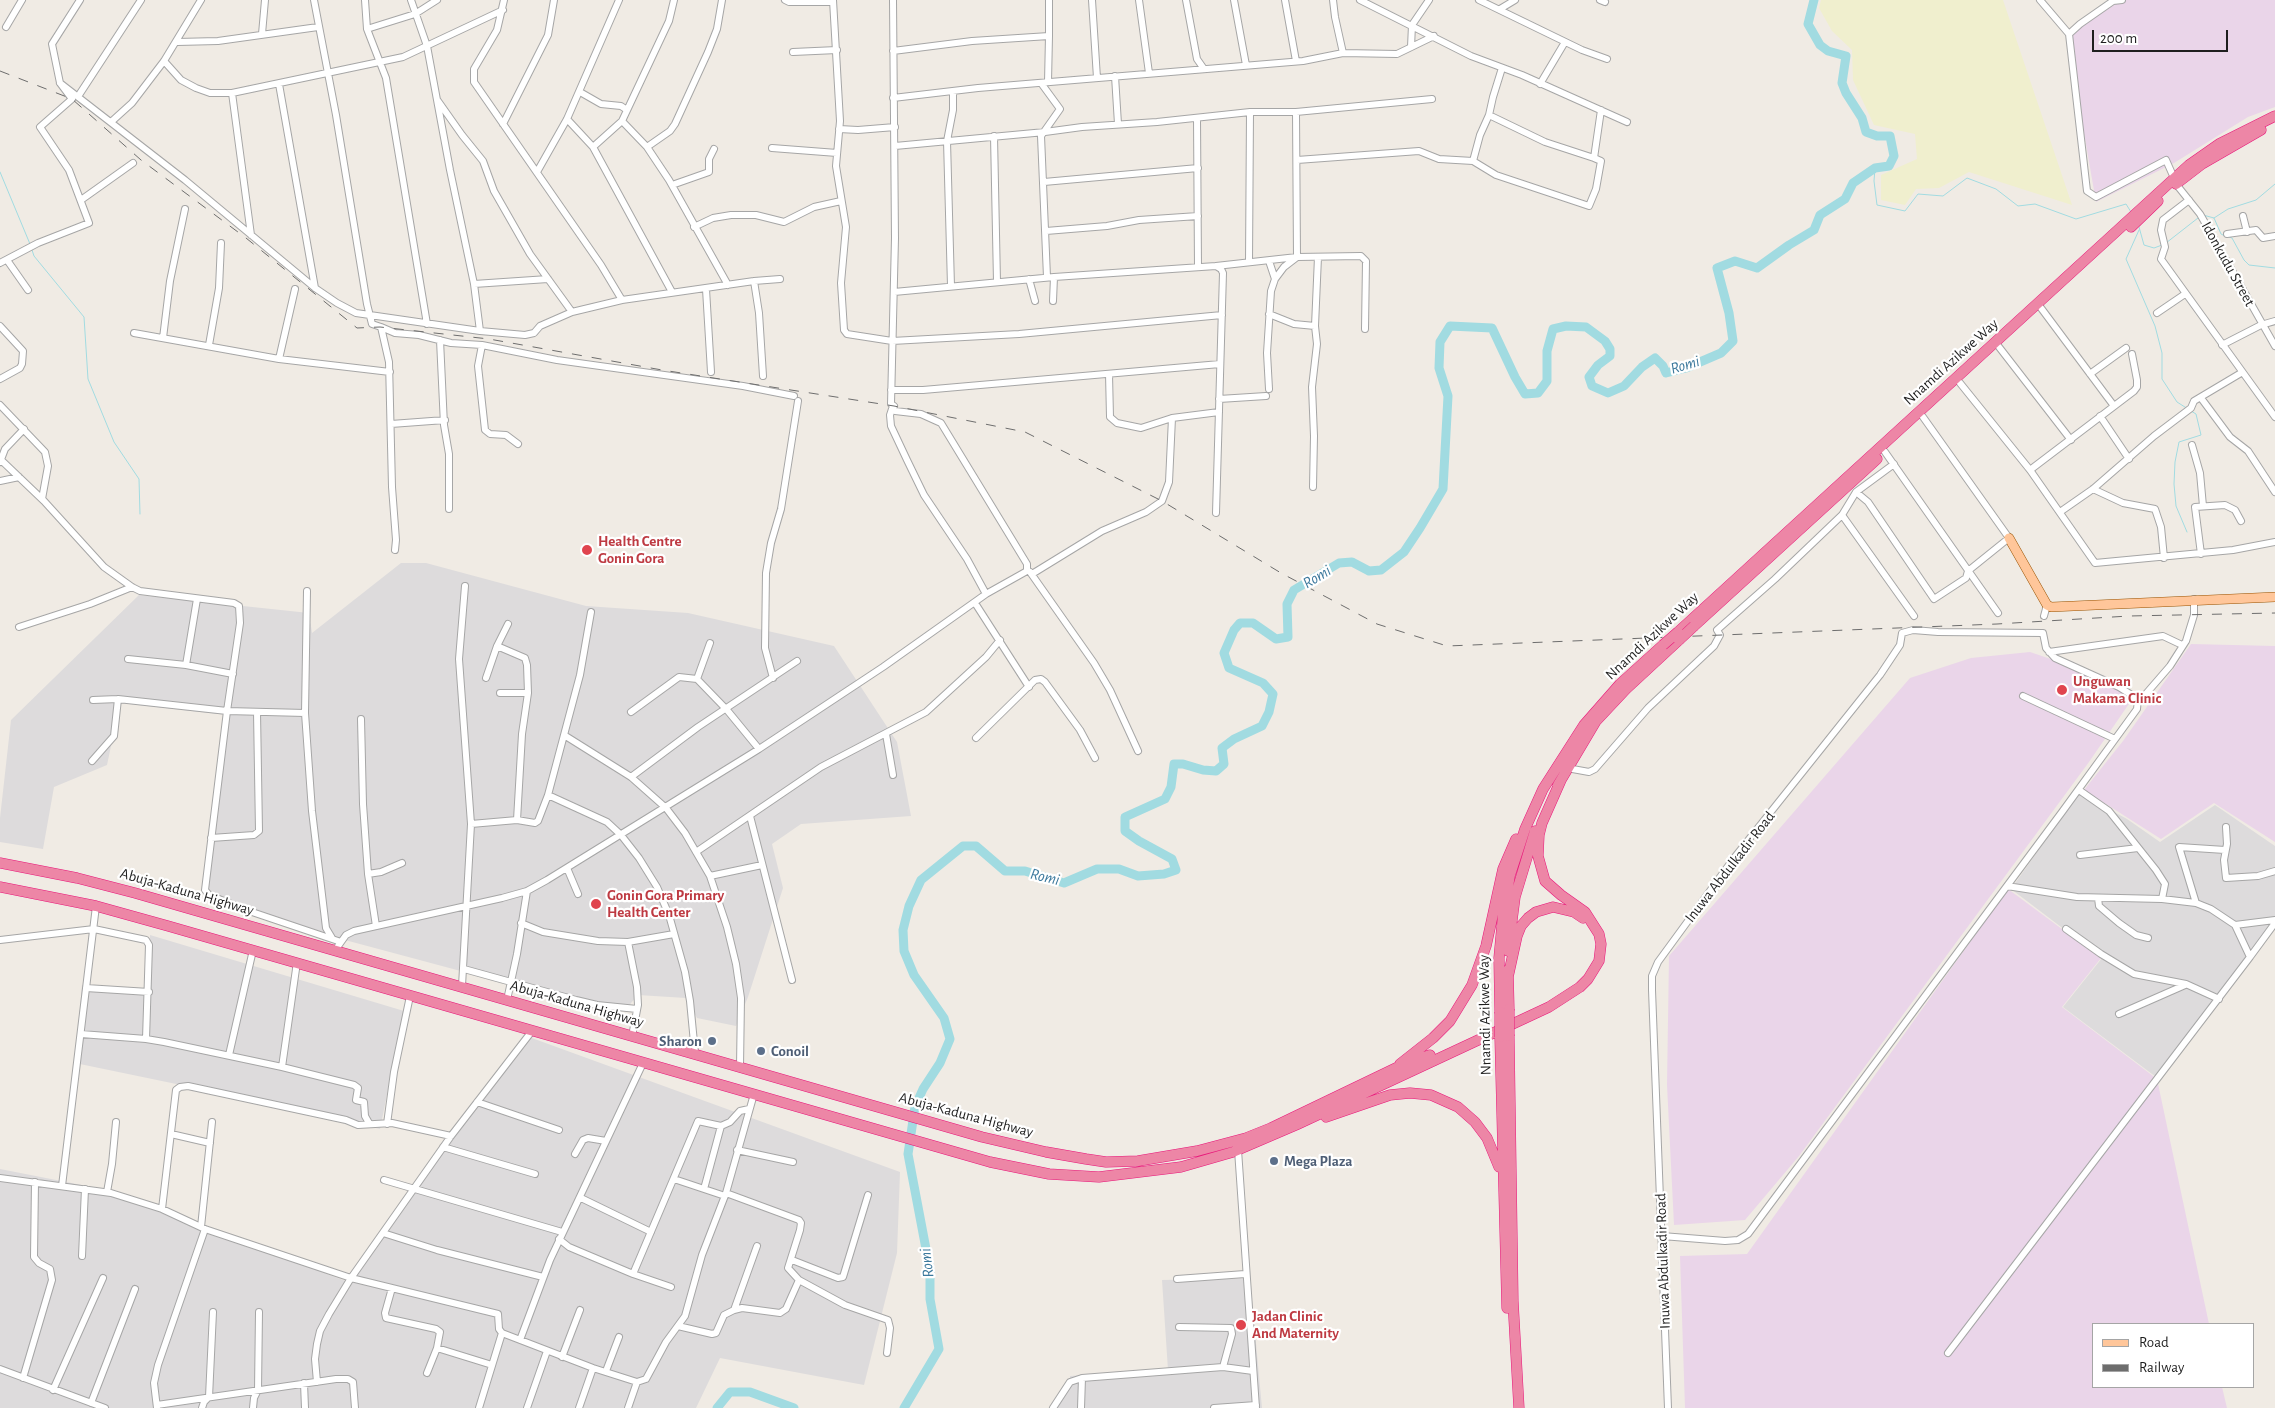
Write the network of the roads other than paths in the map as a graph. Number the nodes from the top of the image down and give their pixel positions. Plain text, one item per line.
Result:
1 (22, 0) edge
2 (80, 0) edge
3 (142, 0) edge
4 (201, 0) edge
5 (265, 0) edge
6 (314, 0) edge
7 (365, 0) edge
8 (411, 0) edge
9 (437, 0) edge
10 (504, 0) edge
11 (554, 0) edge
12 (618, 0) edge
13 (674, 0) edge
14 (722, 0) edge
15 (785, 0) edge
16 (892, 0) edge
17 (1049, 0) edge
18 (1092, 0) edge
19 (1139, 0) edge
20 (1186, 0) edge
21 (1234, 0) edge
22 (1285, 0) edge
23 (1333, 0) edge
24 (1360, 0) edge
25 (1429, 0) edge
26 (1478, 0) edge
27 (1515, 0) edge
28 (2040, 0) edge
29 (2113, 0) edge
30 (2122, 0) edge
31 (833, 1) edge
32 (503, 10) junction
33 (1500, 10) junction
34 (415, 14) junction
35 (1412, 25) junction
36 (6, 27) dead end
37 (318, 27) junction
38 (367, 29) junction
39 (262, 34) junction
40 (2069, 34) junction
41 (1049, 36) junction
42 (1434, 36) junction
43 (176, 42) junction
44 (1565, 42) junction
45 (427, 46) junction
46 (1411, 47) junction
47 (837, 50) junction
48 (893, 51) junction
49 (793, 52) dead end
50 (1343, 53) junction
51 (1197, 59) junction
52 (1607, 59) dead end
53 (164, 61) junction
54 (1296, 61) junction
55 (379, 62) junction
56 (1246, 65) junction
57 (1204, 68) junction
58 (1502, 68) junction
59 (1189, 70) junction
60 (326, 73) junction
61 (1149, 74) junction
62 (1115, 76) junction
63 (1097, 78) junction
64 (60, 82) junction
65 (1045, 83) junction
66 (279, 84) junction
67 (1540, 84) junction
68 (953, 91) junction
69 (580, 92) junction
70 (232, 93) junction
71 (79, 95) junction
72 (894, 98) junction
73 (1432, 99) dead end
74 (437, 100) junction
75 (627, 110) junction
76 (1601, 110) junction
77 (1250, 112) junction
78 (1296, 112) junction
79 (1489, 115) junction
80 (2275, 116) edge
81 (1197, 118) junction
82 (567, 119) junction
83 (622, 121) junction
84 (112, 122) junction
85 (1627, 122) dead end
86 (2275, 123) edge
87 (503, 124) junction
88 (1118, 124) junction
89 (895, 127) junction
90 (839, 129) junction
91 (1041, 134) junction
92 (994, 136) junction
93 (947, 141) junction
94 (896, 146) junction
95 (592, 147) junction
96 (647, 147) junction
97 (772, 148) dead end
98 (714, 149) dead end
99 (837, 154) junction
100 (1297, 160) junction
101 (1473, 161) junction
102 (1601, 161) junction
103 (133, 163) dead end
104 (1198, 168) junction
105 (537, 172) junction
106 (2175, 181) junction
107 (1044, 182) junction
108 (672, 185) junction
109 (81, 200) junction
110 (2189, 200) junction
111 (841, 202) junction
112 (185, 209) dead end
113 (1198, 216) junction
114 (2243, 216) dead end
115 (694, 226) junction
116 (1046, 231) junction
117 (2247, 232) junction
118 (2227, 234) dead end
119 (252, 235) junction
120 (2275, 236) edge
121 (221, 243) dead end
122 (1298, 257) junction
123 (1318, 257) junction
124 (7, 260) junction
125 (1269, 261) junction
126 (1249, 262) junction
127 (0, 263) edge
128 (1216, 266) junction
129 (1198, 267) junction
130 (1050, 277) junction
131 (548, 279) junction
132 (780, 279) dead end
133 (1029, 279) junction
134 (1275, 279) junction
135 (754, 281) junction
136 (997, 282) junction
137 (474, 284) junction
138 (728, 285) junction
139 (951, 286) junction
140 (315, 288) junction
141 (295, 289) dead end
142 (706, 289) junction
143 (28, 290) dead end
144 (672, 292) junction
145 (894, 292) junction
146 (2185, 294) junction
147 (622, 300) junction
148 (1035, 300) dead end
149 (1053, 301) dead end
150 (2041, 308) junction
151 (572, 312) junction
152 (2157, 312) dead end
153 (1222, 314) junction
154 (1269, 314) junction
155 (370, 316) junction
156 (2275, 321) edge
157 (427, 324) junction
158 (2261, 325) junction
159 (0, 326) edge
160 (1315, 326) junction
161 (381, 328) junction
162 (1365, 329) dead end
163 (480, 331) junction
164 (134, 333) dead end
165 (163, 338) junction
166 (440, 340) junction
167 (892, 341) junction
168 (209, 345) junction
169 (482, 345) junction
170 (2222, 345) junction
171 (2275, 346) edge
172 (1999, 347) junction
173 (2126, 348) dead end
174 (2132, 354) dead end
175 (279, 359) junction
176 (1220, 364) junction
177 (390, 372) junction
178 (711, 372) dead end
179 (2242, 372) junction
180 (1109, 374) junction
181 (2090, 374) junction
182 (763, 376) dead end
183 (0, 379) edge
184 (1960, 383) junction
185 (1269, 389) dead end
186 (891, 390) junction
187 (1266, 396) dead end
188 (2201, 398) junction
189 (1219, 399) junction
190 (0, 405) edge
191 (2114, 406) junction
192 (892, 409) junction
193 (1219, 412) junction
194 (2100, 416) junction
195 (1923, 417) junction
196 (2275, 417) edge
197 (1172, 418) junction
198 (445, 420) junction
199 (1159, 423) junction
200 (391, 424) junction
201 (24, 430) junction
202 (1170, 433) junction
203 (2071, 440) junction
204 (1892, 441) junction
205 (518, 444) dead end
206 (2192, 446) dead end
207 (1885, 452) junction
208 (2128, 459) junction
209 (0, 461) edge
210 (1894, 464) junction
211 (2030, 470) junction
212 (19, 477) junction
213 (0, 481) edge
214 (1313, 487) dead end
215 (2094, 489) junction
216 (1856, 492) junction
217 (2275, 492) edge
218 (42, 499) junction
219 (2203, 506) junction
220 (449, 509) dead end
221 (2060, 512) junction
222 (1216, 513) dead end
223 (1842, 515) junction
224 (2240, 522) dead end
225 (2009, 538) junction
226 (2275, 542) edge
227 (395, 550) dead end
228 (2201, 554) junction
229 (2164, 558) junction
230 (1030, 571) junction
231 (1968, 571) junction
232 (465, 586) dead end
233 (132, 587) junction
234 (307, 591) dead end
235 (986, 594) junction
236 (2275, 597) edge
237 (197, 599) junction
238 (2194, 599) junction
239 (974, 603) junction
240 (2047, 605) junction
241 (591, 612) dead end
242 (1998, 613) dead end
243 (1914, 616) dead end
244 (2044, 616) dead end
245 (508, 624) dead end
246 (20, 627) dead end
247 (1679, 636) junction
248 (1000, 640) junction
249 (710, 644) dead end
250 (2182, 645) junction
251 (497, 646) junction
252 (2049, 652) junction
253 (128, 659) dead end
254 (798, 661) dead end
255 (186, 665) junction
256 (233, 674) junction
257 (486, 678) dead end
258 (773, 678) junction
259 (697, 680) junction
260 (1029, 686) junction
261 (500, 693) dead end
262 (528, 693) junction
263 (2023, 696) dead end
264 (118, 699) junction
265 (92, 700) dead end
266 (2138, 706) junction
267 (726, 710) junction
268 (227, 712) junction
269 (257, 712) junction
270 (631, 712) dead end
271 (305, 713) junction
272 (361, 719) dead end
273 (886, 734) junction
274 (564, 735) junction
275 (976, 738) dead end
276 (2115, 739) junction
277 (759, 750) junction
278 (1138, 751) dead end
279 (1096, 758) dead end
280 (92, 761) dead end
281 (1567, 768) junction
282 (893, 775) dead end
283 (631, 777) junction
284 (1561, 780) junction
285 (1543, 789) junction
286 (2079, 790) junction
287 (548, 795) junction
288 (666, 808) junction
289 (750, 816) junction
290 (517, 820) junction
291 (470, 824) junction
292 (2226, 827) dead end
293 (621, 834) junction
294 (211, 838) junction
295 (2138, 848) junction
296 (2225, 850) junction
297 (696, 852) junction
298 (2080, 856) dead end
299 (0, 863) edge
300 (402, 863) dead end
301 (762, 865) junction
302 (567, 868) junction
303 (2275, 871) edge
304 (368, 874) junction
305 (710, 876) junction
306 (2008, 886) junction
307 (0, 887) edge
308 (527, 891) junction
309 (578, 894) dead end
310 (2098, 898) junction
311 (2162, 899) junction
312 (2196, 903) junction
313 (96, 906) junction
314 (466, 907) junction
315 (2275, 921) edge
316 (522, 924) junction
317 (2235, 925) junction
318 (376, 926) junction
319 (94, 928) junction
320 (2066, 929) dead end
321 (674, 934) junction
322 (332, 938) junction
323 (2148, 938) dead end
324 (0, 940) edge
325 (628, 942) junction
326 (338, 946) junction
327 (253, 950) junction
328 (2250, 957) junction
329 (297, 962) junction
330 (464, 969) junction
331 (1508, 977) junction
332 (792, 980) dead end
333 (511, 982) junction
334 (2186, 984) junction
335 (462, 986) junction
336 (86, 988) junction
337 (149, 992) junction
338 (410, 996) junction
339 (2219, 999) junction
340 (507, 1000) junction
341 (637, 1009) junction
342 (1504, 1010) junction
343 (2120, 1014) dead end
344 (532, 1031) junction
345 (81, 1034) junction
346 (632, 1036) junction
347 (1505, 1036) junction
348 (146, 1039) junction
349 (695, 1053) junction
350 (229, 1055) junction
351 (644, 1063) junction
352 (1398, 1066) junction
353 (282, 1067) junction
354 (740, 1067) junction
355 (754, 1094) junction
356 (477, 1102) junction
357 (749, 1109) junction
358 (116, 1122) dead end
359 (212, 1122) dead end
360 (369, 1123) junction
361 (387, 1124) junction
362 (1296, 1125) junction
363 (721, 1126) junction
364 (559, 1130) dead end
365 (171, 1134) junction
366 (451, 1136) junction
367 (606, 1141) junction
368 (210, 1143) junction
369 (443, 1147) junction
370 (737, 1150) junction
371 (1238, 1150) junction
372 (575, 1154) dead end
373 (793, 1162) dead end
374 (535, 1174) dead end
375 (0, 1178) edge
376 (674, 1179) junction
377 (384, 1180) dead end
378 (35, 1182) junction
379 (1504, 1184) junction
380 (62, 1186) junction
381 (415, 1188) junction
382 (85, 1189) junction
383 (704, 1189) junction
384 (107, 1192) junction
385 (725, 1195) junction
386 (868, 1195) dead end
387 (581, 1198) junction
388 (162, 1209) junction
389 (203, 1228) junction
390 (562, 1232) junction
391 (651, 1232) junction
392 (383, 1233) junction
393 (1662, 1236) junction
394 (559, 1239) junction
395 (757, 1246) dead end
396 (82, 1256) dead end
397 (792, 1260) junction
398 (633, 1274) junction
399 (1245, 1274) junction
400 (543, 1277) junction
401 (103, 1278) dead end
402 (351, 1278) junction
403 (1177, 1279) dead end
404 (799, 1280) junction
405 (671, 1287) dead end
406 (392, 1288) junction
407 (135, 1290) dead end
408 (580, 1310) dead end
409 (734, 1310) junction
410 (213, 1312) dead end
411 (259, 1312) dead end
412 (678, 1326) junction
413 (1179, 1327) dead end
414 (502, 1333) junction
415 (619, 1337) dead end
416 (520, 1340) junction
417 (437, 1348) junction
418 (548, 1351) junction
419 (887, 1353) dead end
420 (1948, 1353) dead end
421 (562, 1357) junction
422 (492, 1365) junction
423 (1223, 1367) junction
424 (0, 1369) edge
425 (591, 1369) junction
426 (606, 1371) junction
427 (1253, 1371) junction
428 (427, 1373) dead end
429 (23, 1378) junction
430 (1082, 1378) junction
431 (317, 1382) junction
432 (637, 1382) junction
433 (304, 1383) junction
434 (53, 1390) junction
435 (258, 1390) junction
436 (210, 1398) junction
437 (91, 1403) junction
438 (157, 1407) edge
439 (1256, 1407) edge
440 (105, 1408) edge
441 (202, 1408) edge
442 (253, 1408) edge
443 (304, 1408) edge
444 (354, 1408) edge
445 (479, 1408) edge
446 (527, 1408) edge
447 (578, 1408) edge
448 (628, 1408) edge
449 (1053, 1408) edge
450 (1081, 1408) edge
451 (1214, 1408) edge
452 (1512, 1408) edge
453 (1519, 1408) edge
454 (1668, 1408) edge

1 - 36 street
2 - 64 street
3 - 71 street
4 - 43 street
5 - 39 street
6 - 37 street
7 - 38 street
8 - 34 street
9 - 34 street
10 - 32 street
11 - 87 street
12 - 69 street
13 - 75 street
14 - 96 street
15 - 31 street
16 - 48 street
17 - 41 street
18 - 63 street
19 - 61 street
20 - 51 street
21 - 56 street
22 - 54 street
23 - 50 street
24 - 35 street
25 - 35 street
26 - 33 street
27 - 33 street
28 - 40 street
29 - 30 street
29 - 40 street
31 - 47 street
32 - 45 street
32 - 87 street
33 - 44 street
34 - 38 street
34 - 45 street
35 - 42 street
35 - 46 street
37 - 39 street
37 - 60 street
38 - 55 street
39 - 43 street
40 - 106 street, Idonkudu Street
41 - 48 street
41 - 65 street
42 - 46 street
42 - 58 street
43 - 53 street
44 - 52 street
44 - 67 street
45 - 55 street
45 - 74 street
46 - 50 street
47 - 49 street
47 - 90 street
48 - 72 street
50 - 54 street
51 - 57 street
51 - 59 street
53 - 70 street
53 - 84 street
54 - 56 street
55 - 60 street
55 - 157 street
56 - 57 street
57 - 59 street
58 - 67 street
58 - 79 street
59 - 61 street
60 - 66 street
60 - 155 street
61 - 62 street
62 - 63 street
62 - 88 street
63 - 65 street
64 - 71 street
64 - 109 street
65 - 68 street
65 - 91 street
66 - 70 street
66 - 140 street
67 - 76 street
68 - 72 street
68 - 93 street
69 - 75 street
69 - 82 street
70 - 119 street
71 - 84 street
72 - 89 street
73 - 78 street
74 - 131 street
74 - 137 street
75 - 83 street
76 - 85 street
76 - 102 street
77 - 78 street
77 - 81 street
77 - 126 street
78 - 100 street
79 - 101 street
79 - 102 street
80 - 106 highway, Nnamdi Azikwe Way
81 - 88 street
81 - 104 street
82 - 95 street
82 - 105 street
83 - 95 street
83 - 96 street
84 - 119 street
86 - 106 highway, Nnamdi Azikwe Way
87 - 105 street
88 - 91 street
89 - 90 street
89 - 94 street
90 - 99 street
91 - 92 street
91 - 107 street
92 - 93 street
92 - 136 street
93 - 94 street
93 - 139 street
94 - 145 street
95 - 144 street
96 - 108 street
97 - 99 street
98 - 108 street
99 - 111 street
100 - 101 street
100 - 122 street
101 - 102 street
103 - 109 street
104 - 107 street
104 - 113 street
105 - 147 street
106 - 110 street, Idonkudu Street
106 - 150 highway, Nnamdi Azikwe Way
106 - 204 highway, Nnamdi Azikwe Way
107 - 116 street
108 - 115 street
109 - 124 street
110 - 146 street
110 - 158 street, Idonkudu Street
111 - 115 street
111 - 167 street
112 - 165 street
113 - 116 street
113 - 129 street
114 - 117 street
115 - 138 street
116 - 130 street
117 - 118 street
117 - 120 street
119 - 140 street
121 - 168 street
122 - 123 street
122 - 125 street
122 - 134 street
123 - 160 street
123 - 162 street
124 - 127 street
124 - 143 street
125 - 126 street
125 - 134 street
126 - 128 street
128 - 129 street
128 - 153 street
129 - 130 street
130 - 133 street
130 - 149 street
131 - 137 street
131 - 151 street
132 - 135 street
133 - 136 street
133 - 148 street
134 - 154 street
135 - 138 street
135 - 182 street
136 - 139 street
137 - 163 street
138 - 142 street
139 - 145 street
140 - 155 street
141 - 175 street
142 - 144 street
142 - 178 street
144 - 147 street
145 - 167 street
146 - 152 street
146 - 170 street
147 - 151 street
150 - 172 highway, Nnamdi Azikwe Way
150 - 181 street
151 - 163 street
153 - 167 street
153 - 176 street
154 - 160 street
154 - 185 street
155 - 157 street
155 - 161 street
156 - 158 street
157 - 163 street
158 - 170 street
158 - 171 street, Idonkudu Street
159 - 183 street
160 - 214 street
161 - 166 street
161 - 177 street
164 - 165 street
165 - 168 street
166 - 169 street
166 - 198 street
167 - 186 street
168 - 175 street
169 - 205 street
169 - 258 street
170 - 179 street
172 - 184 highway, Nnamdi Azikwe Way
172 - 203 street
173 - 181 street
174 - 191 street
175 - 177 street
176 - 180 street
176 - 189 street
177 - 200 street
179 - 188 street
179 - 196 street
180 - 186 street
180 - 199 street
181 - 191 street
184 - 195 highway, Nnamdi Azikwe Way
184 - 211 street
186 - 192 street
187 - 189 street
188 - 208 street
188 - 217 street
189 - 193 street
190 - 201 street
191 - 194 street
192 - 230 street
192 - 235 street
193 - 197 street
193 - 222 street
194 - 203 street
194 - 208 street
195 - 204 highway, Nnamdi Azikwe Way
195 - 225 street
197 - 199 street
197 - 202 street
198 - 200 street
198 - 220 street
199 - 202 street
200 - 227 street
201 - 209 street
201 - 218 street
202 - 230 street
203 - 211 street
204 - 207 highway, Nnamdi Azikwe Way
204 - 247 highway, Nnamdi Azikwe Way
206 - 219 street
207 - 210 street
207 - 247 highway, Nnamdi Azikwe Way, bridge
208 - 215 street
209 - 212 street
210 - 216 street
210 - 231 street
211 - 221 street
212 - 213 street
212 - 218 street
215 - 221 street
215 - 229 street
216 - 223 street
216 - 231 street
218 - 233 street
219 - 224 street
219 - 228 street
221 - 229 street
223 - 243 street
223 - 281 street
225 - 231 street
225 - 240 main road
226 - 228 street
228 - 229 street
230 - 235 street
230 - 278 street
231 - 242 street
232 - 291 street
233 - 237 street
233 - 246 street
234 - 271 street
235 - 239 street
236 - 238 main road
237 - 255 street
237 - 256 street
238 - 240 main road
238 - 250 street
239 - 248 street
239 - 277 street
240 - 244 street
241 - 274 street
245 - 251 street
247 - 281 highway, Nnamdi Azikwe Way
247 - 285 highway, Nnamdi Azikwe Way, bridge
248 - 260 street
248 - 273 street
249 - 259 street
250 - 252 street
250 - 266 street
251 - 257 street
251 - 262 street
252 - 266 street
252 - 393 street, Inuwa Abdulkadir Road
253 - 255 street
254 - 258 street
255 - 256 street
256 - 268 street
258 - 267 street
259 - 267 street
259 - 270 street
260 - 275 street
260 - 279 street
261 - 262 street
262 - 290 street
263 - 276 street
264 - 265 street
264 - 268 street
264 - 280 street
266 - 276 street
267 - 277 street
267 - 283 street
268 - 269 street
268 - 294 street
269 - 271 street
269 - 294 street
271 - 322 street
272 - 304 street
273 - 282 street
273 - 289 street
274 - 283 street
274 - 287 street
276 - 286 street
277 - 288 street
281 - 284 highway, Nnamdi Azikwe Way
283 - 288 street
284 - 331 highway, Nnamdi Azikwe Way
284 - 362 highway
285 - 342 highway, Nnamdi Azikwe Way
285 - 352 highway
286 - 295 street
286 - 306 street
287 - 290 street
287 - 293 street
288 - 293 street
288 - 297 street
289 - 297 street
289 - 301 street
290 - 291 street
291 - 314 street
292 - 296 street
293 - 302 street
293 - 321 street
294 - 322 street
295 - 298 street
295 - 311 street
296 - 303 street
296 - 312 street
297 - 305 street
299 - 326 highway, Abuja-Kaduna Highway
300 - 304 street
301 - 305 street
301 - 332 street
302 - 308 street
302 - 309 street
304 - 318 street
305 - 354 street
306 - 310 street
306 - 393 street
307 - 313 highway
308 - 314 street
308 - 316 street
310 - 311 street
310 - 323 street
311 - 312 street
312 - 317 street
313 - 319 street
313 - 327 highway
314 - 318 street
314 - 330 street
315 - 317 street
315 - 328 street
316 - 325 street
316 - 333 street
317 - 328 street
318 - 326 street
319 - 324 street
319 - 336 street
319 - 337 street
320 - 334 street
321 - 325 street
321 - 349 street
322 - 326 street
325 - 341 street
326 - 335 highway, Abuja-Kaduna Highway
327 - 329 highway
327 - 350 street
328 - 339 street
329 - 338 highway
329 - 353 street
330 - 333 street
330 - 335 street
331 - 342 highway, Nnamdi Azikwe Way
331 - 352 highway
333 - 340 street
333 - 341 street
334 - 339 street
334 - 343 street
335 - 340 highway, Abuja-Kaduna Highway
336 - 337 street
336 - 345 street
337 - 348 street
338 - 344 highway
338 - 361 street
339 - 420 street
340 - 346 highway, Abuja-Kaduna Highway
341 - 346 street
342 - 347 highway, Nnamdi Azikwe Way, bridge
344 - 351 highway
344 - 356 street
345 - 348 street
345 - 380 street
346 - 349 highway, Abuja-Kaduna Highway
347 - 379 highway, Nnamdi Azikwe Way
347 - 453 highway, Nnamdi Azikwe Way
348 - 350 street
349 - 354 highway, Abuja-Kaduna Highway
350 - 353 street
351 - 355 highway
351 - 367 street
352 - 354 highway, Abuja-Kaduna Highway
353 - 360 street
355 - 357 street
355 - 371 highway
356 - 364 street
356 - 366 street
357 - 363 street
357 - 370 street
358 - 384 street
359 - 368 street
360 - 361 street
360 - 365 street
361 - 366 street
362 - 371 highway
362 - 379 highway
363 - 376 street
363 - 383 street
365 - 368 street
365 - 388 street
366 - 369 street
367 - 372 street
367 - 387 street
368 - 389 street
369 - 374 street
369 - 381 street
370 - 373 street
370 - 385 street
371 - 399 street
375 - 378 street
376 - 383 street
376 - 391 street
377 - 381 street
378 - 380 street
378 - 429 street
379 - 452 highway, Nnamdi Azikwe Way
380 - 382 street
381 - 390 street
381 - 392 street
382 - 384 street
382 - 396 street
383 - 385 street
384 - 388 street
385 - 397 street
385 - 412 street
386 - 397 street
387 - 390 street
387 - 391 street
388 - 389 street
389 - 402 street
389 - 438 street
390 - 394 street
391 - 398 street
392 - 400 street
392 - 402 street
393 - 454 street, Inuwa Abdulkadir Road
394 - 398 street
394 - 400 street
395 - 409 street
397 - 404 street
398 - 405 street
399 - 403 street
399 - 427 street
400 - 416 street
401 - 434 street
402 - 406 street
402 - 431 street
404 - 409 street
404 - 419 street
406 - 414 street
406 - 417 street
407 - 437 street
408 - 421 street
409 - 412 street
410 - 436 street
411 - 435 street
412 - 432 street
413 - 423 street
414 - 416 street
414 - 422 street
415 - 426 street
416 - 418 street
417 - 422 street
417 - 428 street
418 - 421 street
418 - 446 street
421 - 425 street
422 - 445 street
423 - 427 street
423 - 430 street
424 - 429 street
425 - 426 street
425 - 447 street
426 - 432 street
427 - 439 street
429 - 434 street
430 - 449 street
430 - 450 street
431 - 433 street
431 - 444 street
432 - 448 street
433 - 435 street
433 - 443 street
434 - 437 street
435 - 436 street
435 - 442 street
436 - 438 street
436 - 441 street
437 - 440 street
439 - 451 street

